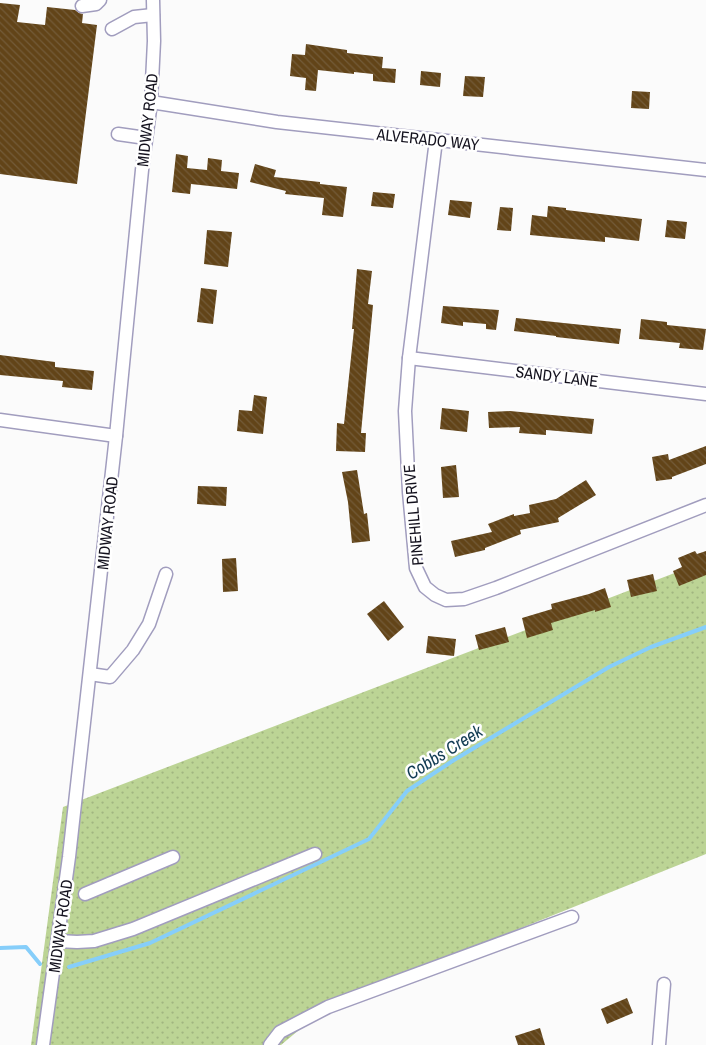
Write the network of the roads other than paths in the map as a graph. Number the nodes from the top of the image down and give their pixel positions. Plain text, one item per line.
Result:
1 (100, 0) edge
2 (153, 0) edge
3 (82, 6) dead end
4 (153, 15) junction
5 (112, 28) dead end
6 (151, 102) junction
7 (118, 134) dead end
8 (146, 138) junction
9 (436, 140) junction
10 (706, 170) edge
11 (409, 358) junction
12 (706, 394) edge
13 (0, 420) edge
14 (116, 436) junction
15 (706, 505) edge
16 (166, 574) dead end
17 (90, 674) junction
18 (315, 854) dead end
19 (172, 857) dead end
20 (85, 894) dead end
21 (572, 917) dead end
22 (58, 941) junction
23 (664, 984) dead end
24 (43, 1045) edge
25 (270, 1045) edge
26 (659, 1045) edge

1 - 3 street
2 - 4 street, MIDWAY ROAD
4 - 5 street
4 - 6 street, MIDWAY ROAD
6 - 8 street, MIDWAY ROAD
6 - 9 street, ALVERADO WAY
7 - 8 street
8 - 14 street, MIDWAY ROAD
9 - 10 street, ALVERADO WAY
9 - 11 street, PINEHILL DRIVE
11 - 12 street, SANDY LANE
11 - 15 street, PINEHILL DRIVE
13 - 14 street
14 - 17 street, MIDWAY ROAD
16 - 17 street
17 - 22 street, MIDWAY ROAD
18 - 22 street
19 - 20 street
21 - 25 street
22 - 24 street, MIDWAY ROAD
23 - 26 street

